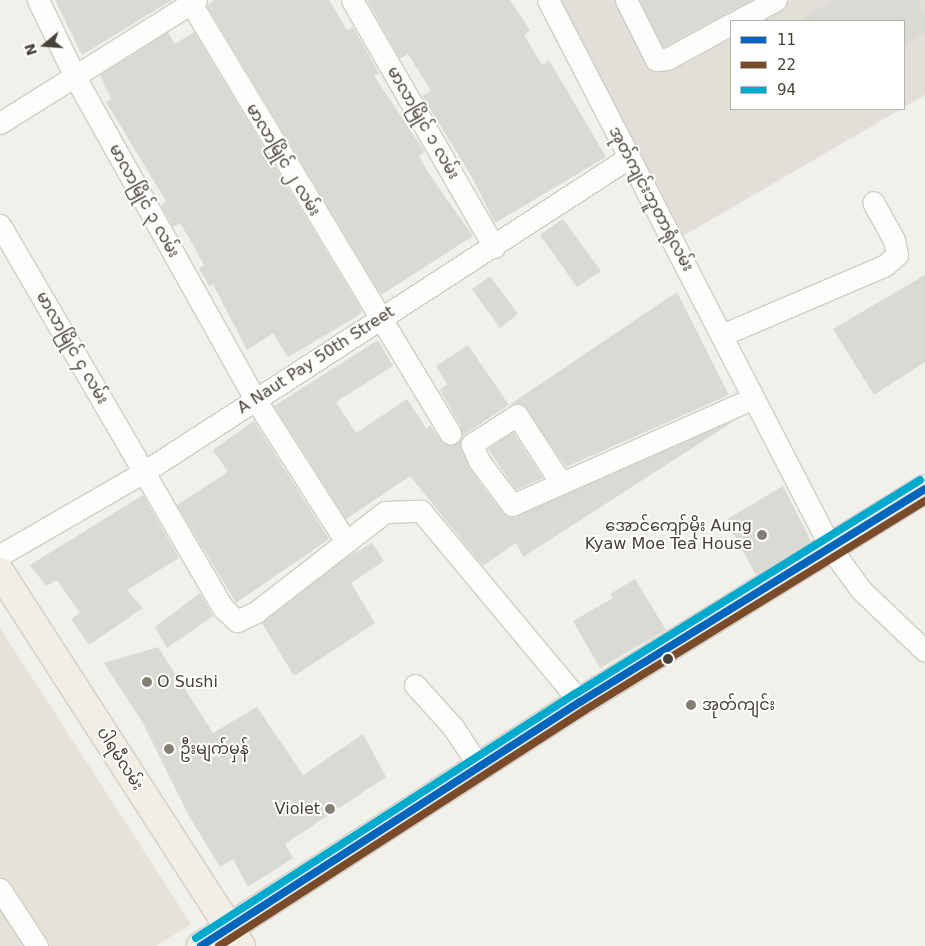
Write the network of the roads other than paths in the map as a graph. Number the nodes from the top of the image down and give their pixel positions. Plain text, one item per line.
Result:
1 (38, 0) edge
2 (352, 0) edge
3 (548, 0) edge
4 (626, 0) edge
5 (776, 0) edge
6 (192, 1) edge
7 (739, 20) edge
8 (730, 25) edge
9 (75, 78) junction
10 (0, 123) edge
11 (628, 158) junction
12 (873, 202) dead end
13 (0, 225) edge
14 (494, 247) junction
15 (378, 319) junction
16 (722, 334) junction
17 (753, 398) junction
18 (255, 399) junction
19 (450, 433) dead end
20 (144, 472) junction
21 (559, 480) dead end
22 (925, 489) edge
23 (346, 542) junction
24 (832, 550) junction
25 (0, 556) edge
26 (0, 572) edge
27 (925, 651) edge
28 (415, 685) dead end
29 (580, 702) junction
30 (480, 768) junction
31 (0, 890) edge
32 (235, 937) edge
33 (36, 946) edge
34 (200, 946) edge

1 - 9 street, မာလာမြိုင် ၃ လမ်း
2 - 14 street, မာလာမြိုင် ၁ လမ်း
3 - 11 street, အုတ်ကျင်းဘူတာရုံလမ်း
4 - 8 street
5 - 7 street
6 - 9 street
6 - 15 street, မာလာမြိုင် ၂ လမ်း
9 - 10 street
9 - 18 street, မာလာမြိုင် ၃ လမ်း
11 - 14 street, A Naut Pay 50th Street
11 - 16 street, အုတ်ကျင်းဘူတာရုံလမ်း
12 - 16 street
13 - 20 street, မာလာမြိုင် ၄ လမ်း
14 - 15 street, A Naut Pay 50th Street
15 - 18 street, A Naut Pay 50th Street
15 - 19 street, မာလာမြိုင် ၂ လမ်း
16 - 17 street, အုတ်ကျင်းဘူတာရုံလမ်း
17 - 21 street
17 - 24 street, အုတ်ကျင်းဘူတာရုံလမ်း
18 - 20 street, A Naut Pay 50th Street
18 - 23 street, မာလာမြိုင် ၃ လမ်း
20 - 23 street, မာလာမြိုင် ၄ လမ်း
20 - 25 street, A Naut Pay 50th Street
22 - 24 main road
23 - 29 street
24 - 27 street, အုတ်ကျင်းဘူတာရုံလမ်း
24 - 29 main road
26 - 32 main road, ပါရမီလမ်း
28 - 30 street
29 - 30 main road
30 - 32 main road
31 - 33 street
32 - 34 main road

